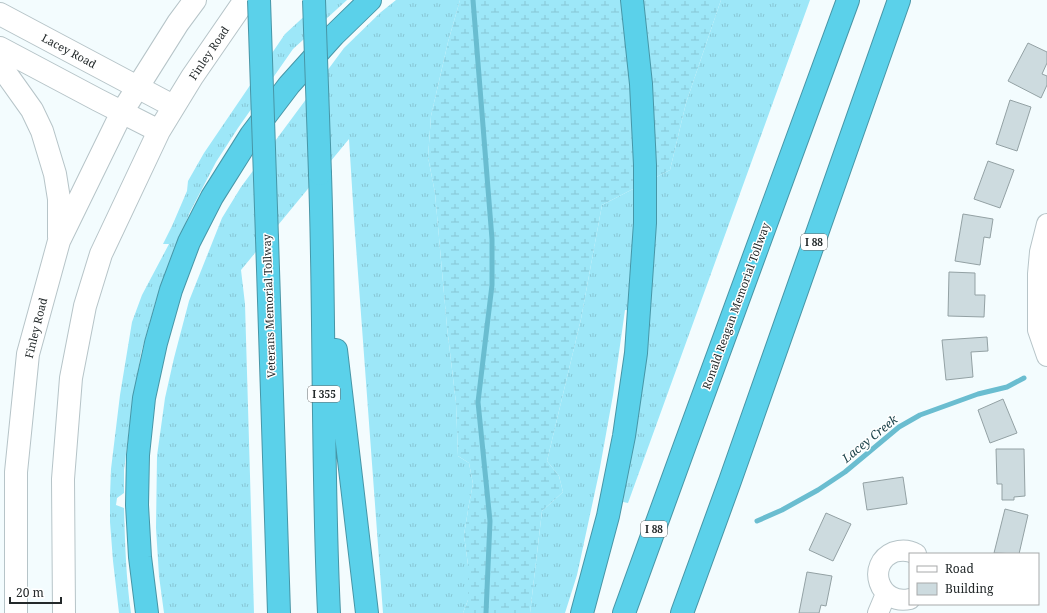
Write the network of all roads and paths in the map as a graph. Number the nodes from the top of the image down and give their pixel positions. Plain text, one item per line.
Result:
1 (195, 0) edge
2 (245, 0) edge
3 (259, 0) edge
4 (314, 0) edge
5 (370, 0) edge
6 (632, 0) edge
7 (848, 0) edge
8 (899, 0) edge
9 (0, 14) edge
10 (0, 48) edge
11 (0, 65) edge
12 (138, 87) junction
13 (173, 106) junction
14 (122, 112) junction
15 (159, 131) junction
16 (1047, 224) edge
17 (322, 238) junction
18 (59, 241) junction
19 (1047, 356) edge
20 (912, 553) edge
21 (886, 594) junction
22 (909, 599) edge
23 (16, 613) edge
24 (64, 613) edge
25 (147, 613) edge
26 (279, 613) edge
27 (328, 613) edge
28 (367, 613) edge
29 (582, 613) edge
30 (624, 613) edge
31 (682, 613) edge
32 (878, 613) edge

1 - 12 main road, Finley Road
2 - 13 main road, Finley Road
3 - 26 highway, Veterans Memorial Tollway, bridge
4 - 17 highway, I 355, bridge
5 - 25 highway
6 - 29 highway
7 - 30 highway, Ronald Reagan Memorial Tollway / I 88
8 - 31 highway, I 88
9 - 12 main road, Lacey Road
10 - 14 main road
11 - 18 main road
12 - 13 main road
12 - 14 main road, Finley Road
13 - 15 main road, Finley Road
14 - 15 main road
14 - 18 main road, Finley Road
15 - 24 main road, Finley Road
16 - 19 street
17 - 27 highway, I 355
17 - 28 highway
18 - 23 main road, Finley Road
20 - 21 street
21 - 22 street
21 - 32 street

